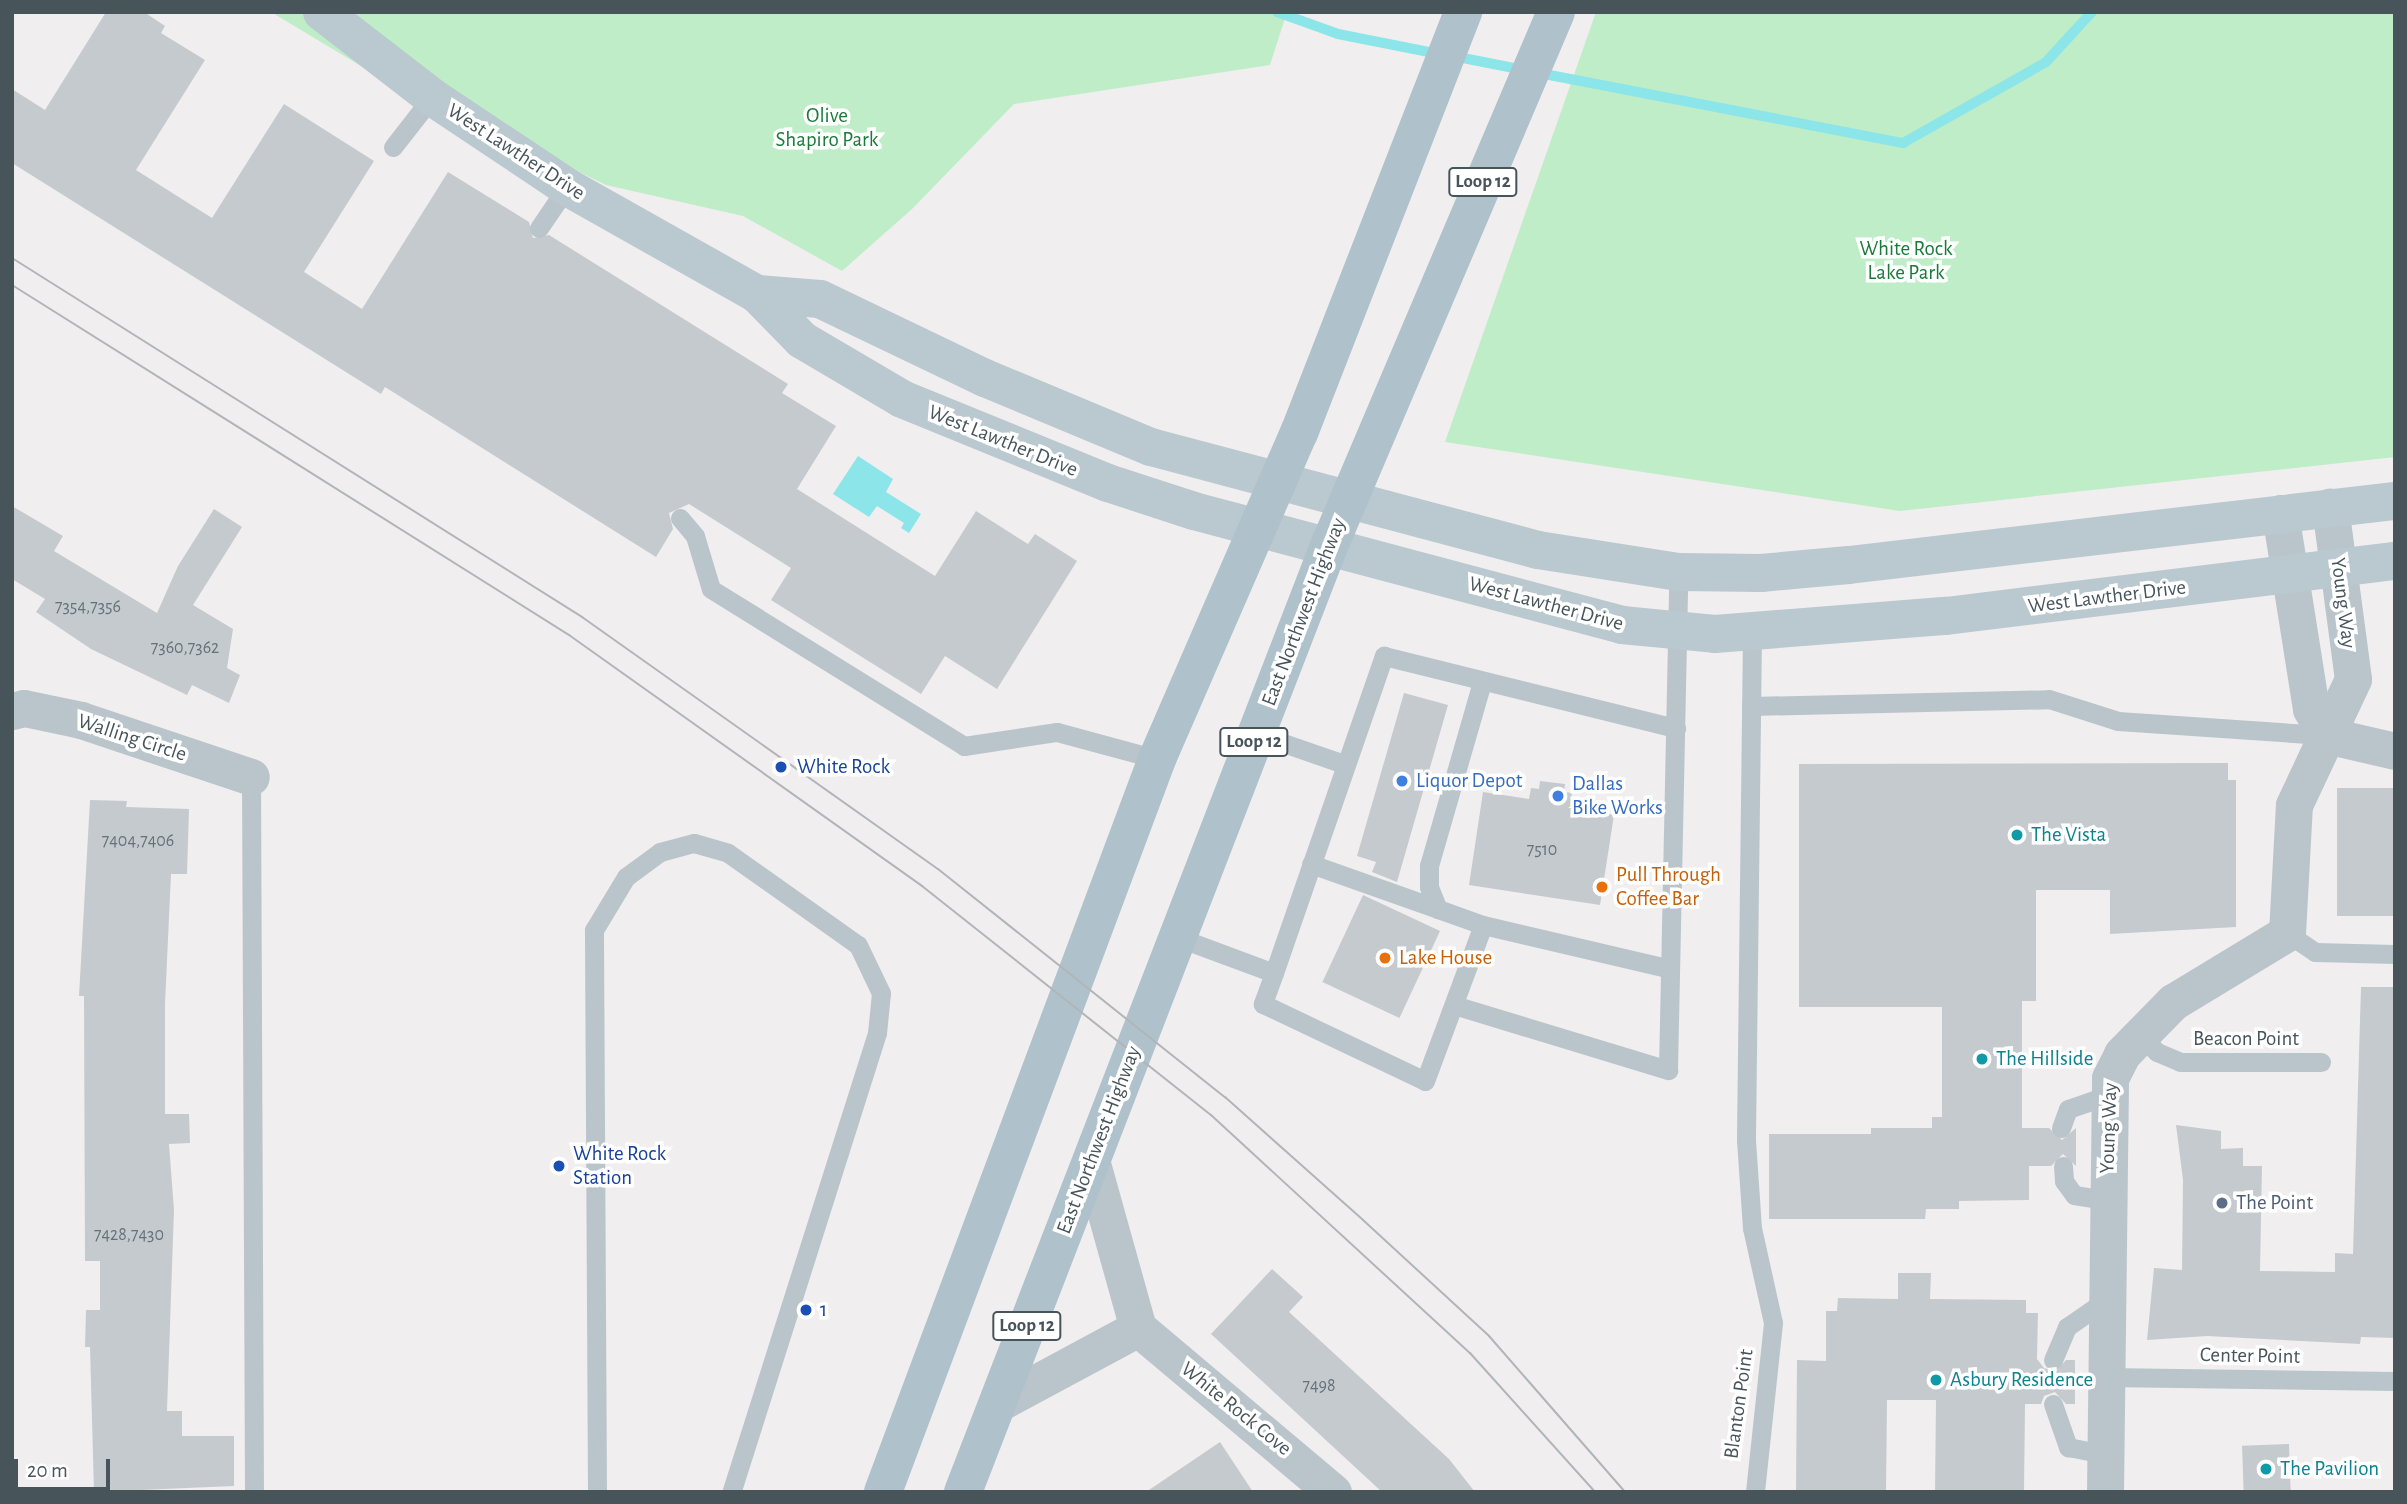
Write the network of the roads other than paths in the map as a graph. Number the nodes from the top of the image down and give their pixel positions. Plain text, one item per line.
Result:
1 (323, 12) edge
2 (1463, 12) edge
3 (1556, 12) edge
4 (432, 97) junction
5 (393, 147) dead end
6 (567, 187) junction
7 (539, 228) dead end
8 (757, 295) junction
9 (925, 351) junction
10 (902, 399) junction
11 (1278, 480) junction
12 (1350, 497) junction
13 (2395, 501) edge
14 (2330, 507) junction
15 (2280, 513) junction
16 (680, 518) dead end
17 (1256, 527) junction
18 (1329, 546) junction
19 (2395, 561) edge
20 (2339, 568) junction
21 (1678, 572) junction
22 (2288, 575) junction
23 (1752, 632) junction
24 (1677, 633) junction
25 (1482, 682) junction
26 (1751, 706) junction
27 (12, 711) edge
28 (1676, 728) junction
29 (1257, 734) junction
30 (2326, 734) junction
31 (2395, 751) edge
32 (1157, 759) junction
33 (1344, 764) junction
34 (251, 777) joint
35 (1311, 864) junction
36 (1438, 909) junction
37 (1483, 925) junction
38 (2287, 933) junction
39 (1177, 937) junction
40 (2395, 954) edge
41 (1670, 969) junction
42 (1274, 973) junction
43 (1454, 1005) junction
44 (2139, 1033) junction
45 (2321, 1062) dead end
46 (2109, 1096) junction
47 (2062, 1128) dead end
48 (1091, 1160) junction
49 (2063, 1166) dead end
50 (2106, 1200) junction
51 (2106, 1300) junction
52 (1138, 1328) junction
53 (2053, 1360) dead end
54 (2105, 1377) junction
55 (2395, 1381) edge
56 (997, 1404) junction
57 (2053, 1404) dead end
58 (2105, 1454) junction
59 (254, 1492) edge
60 (597, 1492) edge
61 (730, 1492) edge
62 (883, 1492) edge
63 (963, 1492) edge
64 (1333, 1492) edge
65 (1755, 1492) edge
66 (2105, 1492) edge

1 - 4 street, West Lawther Drive
2 - 11 main road
3 - 12 main road, East Northwest Highway / Loop 12
4 - 5 lane
4 - 6 street, West Lawther Drive
6 - 7 lane
6 - 8 street, West Lawther Drive
8 - 9 street, West Lawther Drive
8 - 10 street, West Lawther Drive
9 - 10 street
9 - 11 street, West Lawther Drive
10 - 17 street, West Lawther Drive
11 - 12 street, West Lawther Drive
11 - 17 main road
12 - 18 main road, East Northwest Highway / Loop 12
12 - 21 street, West Lawther Drive
13 - 14 street, West Lawther Drive
14 - 15 street, West Lawther Drive
14 - 20 street, Young Way
15 - 21 street, West Lawther Drive
15 - 22 street
16 - 32 lane
17 - 18 street, West Lawther Drive
17 - 32 main road
18 - 24 street, West Lawther Drive
18 - 29 main road, East Northwest Highway / Loop 12
19 - 20 street, West Lawther Drive
20 - 22 street, West Lawther Drive
20 - 30 street, Young Way
21 - 24 lane
22 - 23 street, West Lawther Drive
22 - 30 street
23 - 24 street, West Lawther Drive
23 - 26 lane, Blanton Point
24 - 28 lane
25 - 28 lane
25 - 33 lane
25 - 36 lane
26 - 30 lane
26 - 65 lane, Blanton Point
27 - 34 street, Walling Circle
28 - 41 lane
29 - 33 lane
29 - 39 main road, East Northwest Highway / Loop 12
30 - 31 street
30 - 38 street, Young Way
32 - 62 main road
33 - 35 lane
34 - 59 lane
35 - 36 lane
35 - 42 lane
36 - 37 lane
37 - 41 lane
37 - 43 lane
38 - 40 lane
38 - 44 street, Young Way
39 - 42 lane
39 - 48 main road, East Northwest Highway / Loop 12
41 - 43 lane
42 - 43 lane
44 - 45 lane, Beacon Point
44 - 46 street, Young Way
46 - 47 lane
46 - 50 street, Young Way
48 - 52 street
48 - 56 main road, East Northwest Highway / Loop 12
49 - 50 lane
50 - 51 street, Young Way
51 - 53 lane
51 - 54 street, Young Way
52 - 56 street
52 - 64 street, White Rock Cove
54 - 55 lane, Center Point
54 - 58 street, Young Way
56 - 63 main road, East Northwest Highway / Loop 12
57 - 58 lane
58 - 66 street, Young Way
60 - 61 lane

